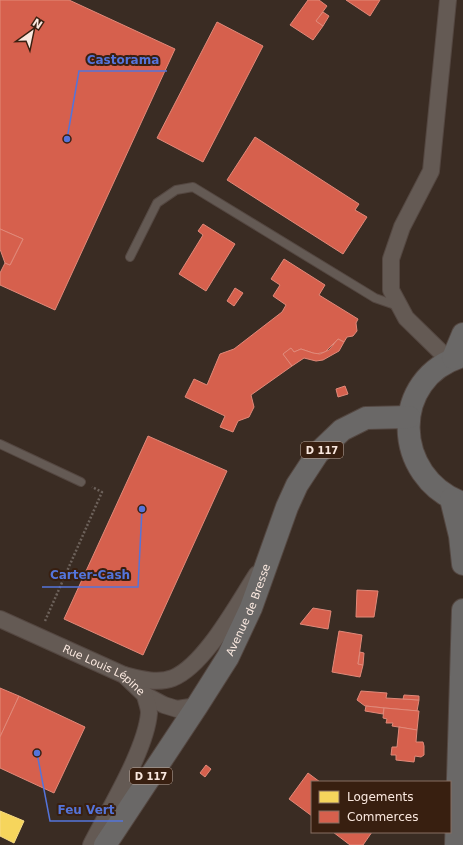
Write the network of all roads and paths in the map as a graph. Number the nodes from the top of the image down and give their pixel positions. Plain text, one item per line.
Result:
1 (448, 0) edge
2 (130, 257) dead end
3 (399, 306) junction
4 (463, 334) edge
5 (455, 358) edge
6 (409, 417) junction
7 (0, 444) edge
8 (81, 482) joint
9 (457, 501) edge
10 (276, 536) junction
11 (463, 564) edge
12 (463, 610) edge
13 (0, 619) edge
14 (38, 636) junction
15 (124, 675) junction
16 (145, 695) junction
17 (197, 706) junction
18 (91, 845) edge
19 (105, 845) edge
20 (456, 845) edge

1 - 3 street
2 - 3 lane
3 - 5 street
4 - 5 main road
5 - 6 main road
6 - 9 main road
6 - 10 main road, Avenue de Bresse / D 117
7 - 8 lane
8 - 14 path
9 - 11 main road
10 - 15 street
10 - 17 main road, Avenue de Bresse / D 117
12 - 20 main road
13 - 14 street, Rue Louis Lépine
14 - 15 street, Rue Louis Lépine
15 - 16 street, Rue Louis Lépine
16 - 17 street
16 - 18 street, Rue Louis Lépine
17 - 19 main road, Avenue de Bresse / D 117

